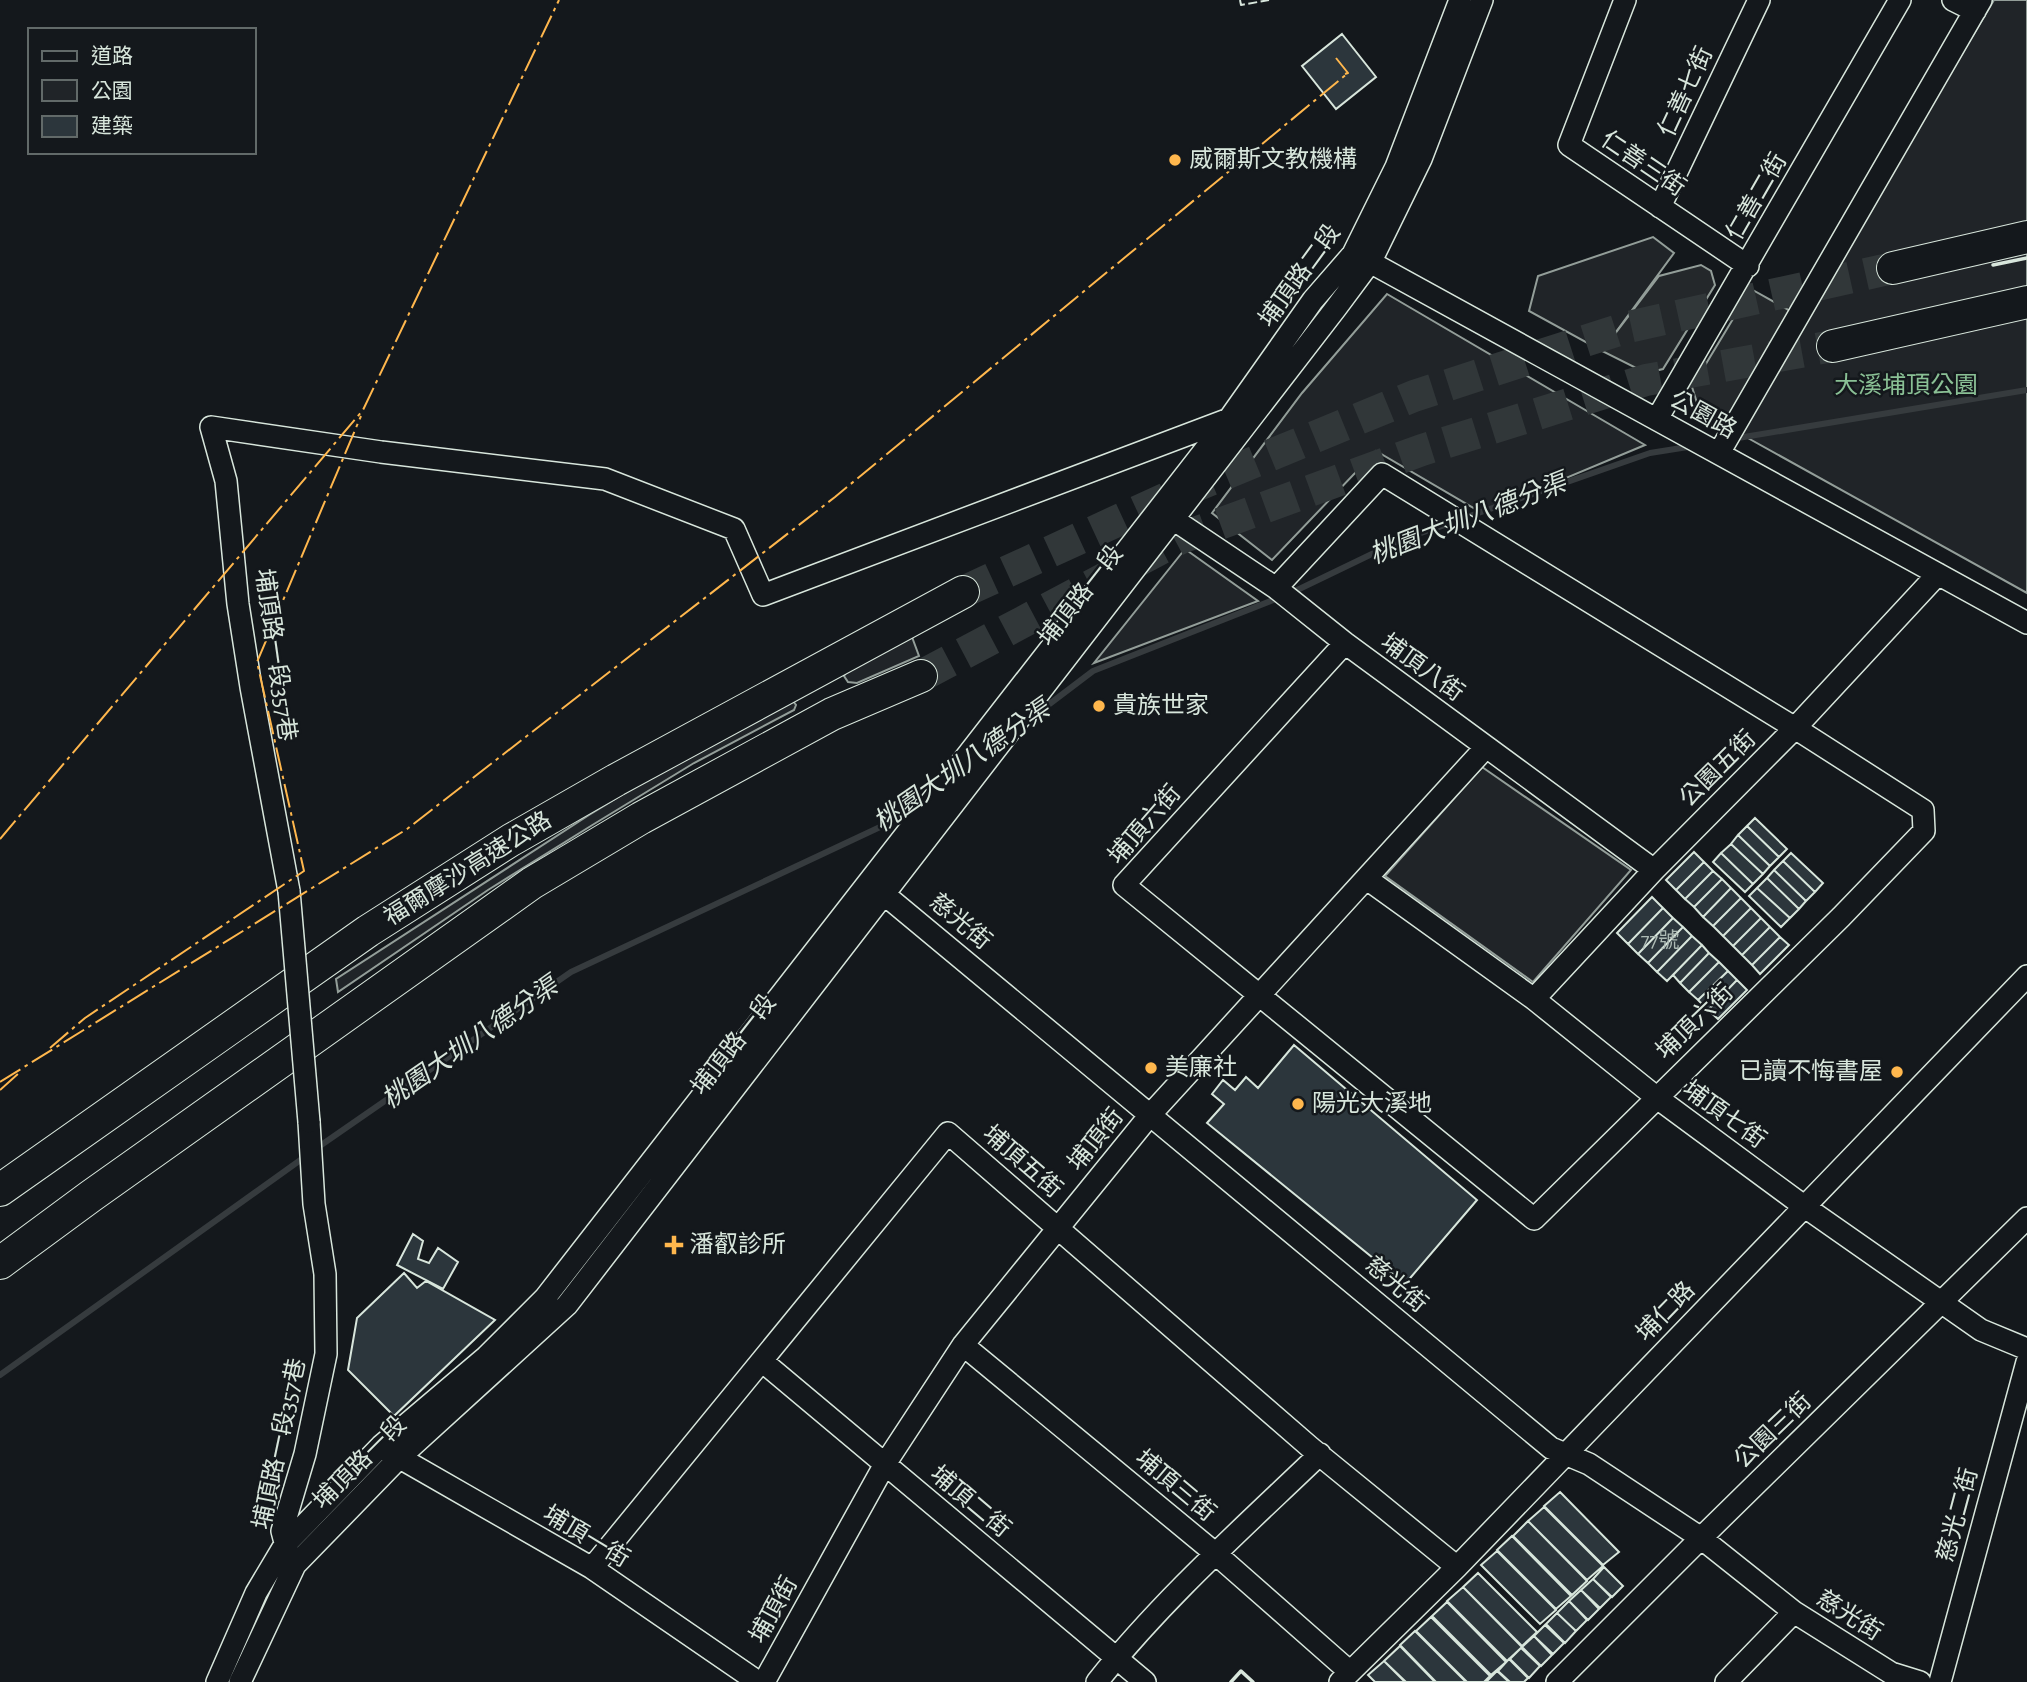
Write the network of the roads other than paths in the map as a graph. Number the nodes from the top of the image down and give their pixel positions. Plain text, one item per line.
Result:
1 (1460, 0) edge
2 (1482, 0) edge
3 (1625, 0) edge
4 (1759, 0) edge
5 (1900, 0) edge
6 (1953, 0) edge
7 (1978, 6) edge
8 (1661, 207) junction
9 (2027, 237) edge
10 (1362, 258) junction
11 (1748, 266) junction
12 (1893, 268) tunnel mouth
13 (2027, 302) edge
14 (1833, 346) tunnel mouth
15 (1252, 417) joint
16 (1228, 419) junction
17 (1657, 419) junction
18 (1719, 453) junction
19 (1166, 515) junction
20 (1938, 574) junction
21 (1276, 588) junction
22 (963, 592) tunnel mouth
23 (2027, 623) edge
24 (1345, 643) junction
25 (921, 676) tunnel mouth
26 (807, 678) junction
27 (832, 714) junction
28 (1795, 728) junction
29 (1486, 747) junction
30 (1654, 870) junction
31 (1367, 879) junction
32 (877, 888) junction
33 (2027, 976) edge
34 (1260, 997) junction
35 (1534, 999) junction
36 (1656, 1097) junction
37 (1150, 1115) junction
38 (0, 1191) edge
39 (1805, 1207) junction
40 (2027, 1219) edge
41 (1058, 1228) junction
42 (0, 1263) edge
43 (1942, 1302) junction
44 (963, 1345) junction
45 (2027, 1349) edge
46 (762, 1361) junction
47 (2027, 1362) edge
48 (381, 1446) junction
49 (1565, 1453) junction
50 (1320, 1454) junction
51 (399, 1458) junction
52 (885, 1464) junction
53 (1701, 1538) junction
54 (284, 1546) junction
55 (1216, 1554) junction
56 (295, 1565) junction
57 (1457, 1567) junction
58 (592, 1568) junction
59 (1794, 1612) junction
60 (1116, 1658) junction
61 (1345, 1677) edge
62 (217, 1682) edge
63 (240, 1682) edge
64 (758, 1682) edge
65 (764, 1682) edge
66 (1097, 1682) edge
67 (1145, 1682) edge
68 (1557, 1682) edge
69 (1726, 1682) edge
70 (1920, 1682) edge
71 (1940, 1682) edge

1 - 10 street, 埔頂路二段
2 - 10 street, 埔頂路二段
3 - 8 street, 仁善三街
4 - 8 street, 仁善七街
5 - 11 street, 仁善二街
6 - 7 street
7 - 18 street
8 - 11 street, 仁善三街
9 - 12 highway
10 - 15 street, 埔頂路二段
10 - 16 street, 埔頂路二段
10 - 17 street, 公園路
11 - 17 street, 仁善二街
13 - 14 highway
15 - 19 street, 埔頂路一段
16 - 19 street, 埔頂路一段
16 - 54 street, 埔頂路一段357巷, bridge
17 - 18 street, 公園路
18 - 20 street, 公園路
19 - 21 street, 埔頂八街
19 - 32 street, 埔頂路一段
20 - 23 street, 公園路
20 - 28 street, 公園五街
21 - 24 street, 埔頂八街
21 - 28 street, 埔頂六街
22 - 26 highway, 福爾摩沙高速公路
24 - 29 street, 埔頂八街
24 - 34 street, 埔頂六街
25 - 27 highway, 福爾摩沙高速公路
26 - 27 highway
26 - 38 highway, 福爾摩沙高速公路
27 - 42 highway, 福爾摩沙高速公路
28 - 30 street, 公園五街
28 - 36 street, 埔頂六街
29 - 30 street, 埔頂八街
29 - 31 street, 埔頂街
30 - 35 street, 公園五街
31 - 34 street, 埔頂街
31 - 35 street, 埔頂七街
32 - 37 street, 慈光街
32 - 48 street, 埔頂路一段
32 - 51 street, 埔頂路一段
33 - 39 street, 埔仁路
34 - 36 street, 埔頂六街
34 - 37 street, 埔頂街
35 - 36 street, 埔頂七街
36 - 39 street, 埔頂七街
37 - 41 street, 埔頂街
37 - 49 street, 慈光街
39 - 43 street, 埔頂七街
39 - 49 street, 埔仁路
40 - 43 street, 公園三街
41 - 44 street, 埔頂街
41 - 46 street, 埔頂五街
41 - 50 street, 埔頂五街
43 - 45 street, 埔頂七街
43 - 53 street, 公園三街
44 - 52 street, 埔頂街
44 - 55 street, 埔頂三街
46 - 52 street, 埔頂二街
46 - 58 street, 埔頂五街
47 - 71 street, 慈光二街
48 - 51 street, 埔頂一街
48 - 54 street, 埔頂路一段
49 - 53 street, 慈光街
49 - 57 street, 埔仁路
50 - 55 street
50 - 57 street, 埔頂五街
51 - 56 street, 埔頂路一段
51 - 58 street, 埔頂一街
52 - 60 street, 埔頂二街
52 - 65 street, 埔頂街
53 - 59 street, 慈光街
53 - 68 street, 公園三街
54 - 56 street, 埔頂路一段357巷
54 - 62 street, 埔頂路一段
55 - 60 street
55 - 61 street, 埔頂三街
56 - 63 street, 埔頂路一段
57 - 61 street, 埔仁路
58 - 64 street, 埔頂一街
59 - 69 street
59 - 70 street, 慈光街
60 - 66 street
60 - 67 street, 埔頂二街

